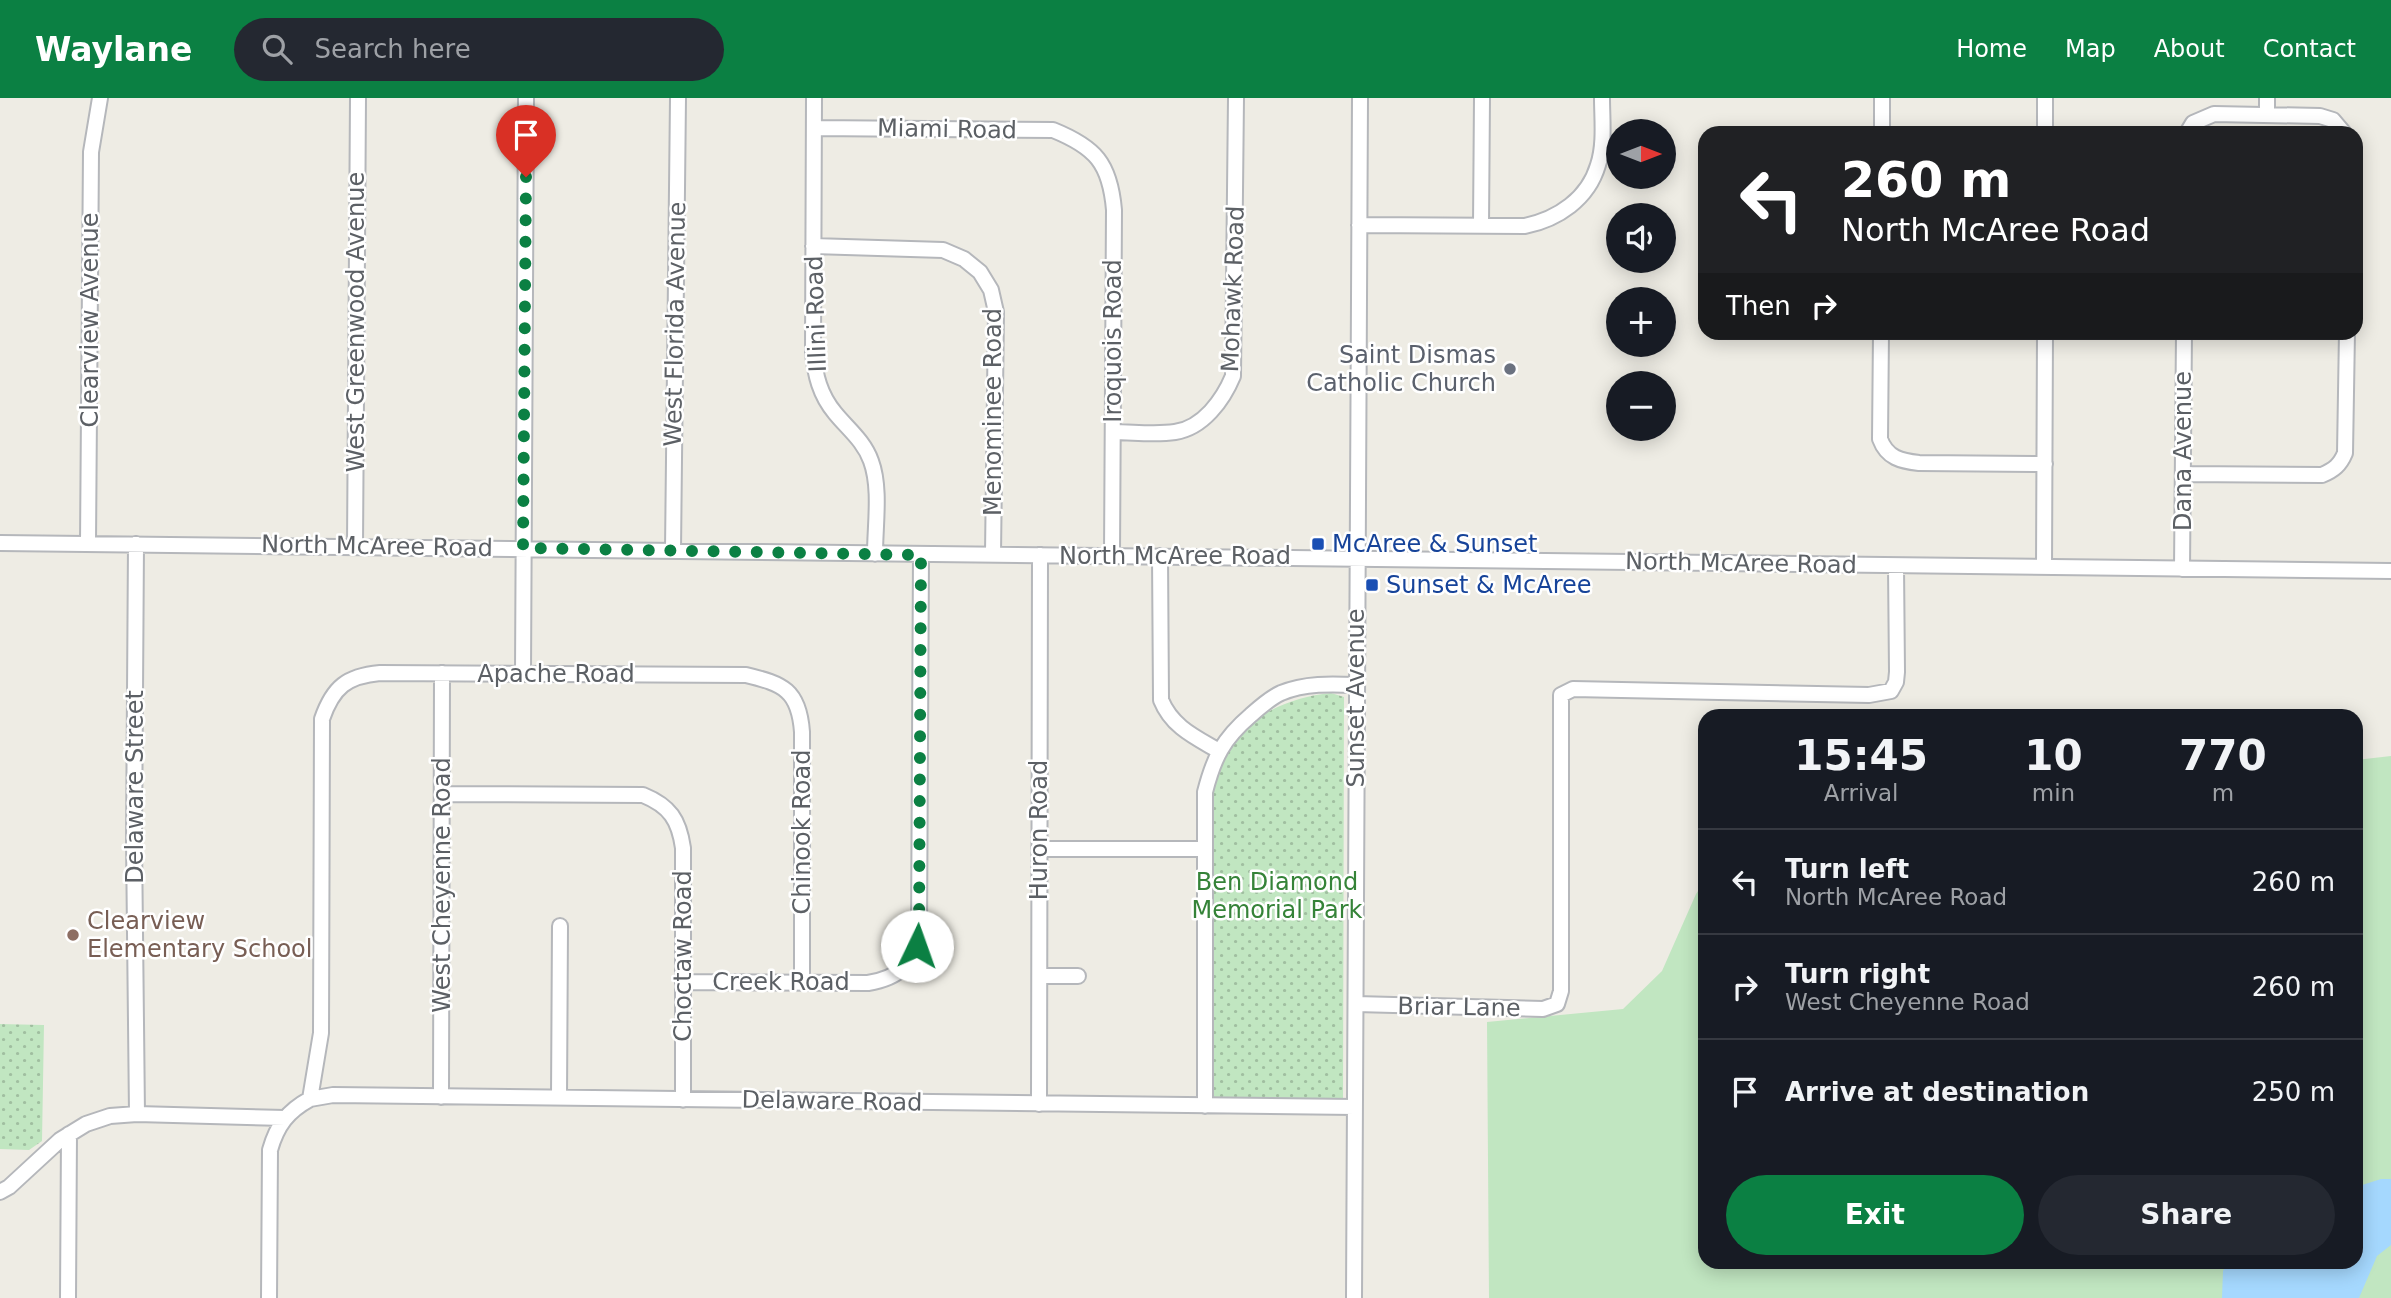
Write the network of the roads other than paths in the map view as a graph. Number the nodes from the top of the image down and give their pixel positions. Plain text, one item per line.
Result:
1 (100, 98) edge
2 (358, 98) edge
3 (526, 98) edge
4 (678, 98) edge
5 (814, 98) edge
6 (1236, 98) edge
7 (1360, 98) edge
8 (1482, 98) edge
9 (1602, 98) edge
10 (1882, 98) edge
11 (2045, 98) edge
12 (2267, 98) edge
13 (2267, 115) junction
14 (1882, 126) edge
15 (2045, 126) edge
16 (2191, 126) edge
17 (2338, 126) edge
18 (814, 128) junction
19 (1077, 140) joint
20 (1359, 225) junction
21 (1481, 225) junction
22 (813, 246) junction
23 (1881, 340) edge
24 (2045, 340) edge
25 (2184, 340) edge
26 (2347, 340) edge
27 (1113, 432) junction
28 (2045, 464) junction
29 (2183, 474) junction
30 (0, 543) edge
31 (88, 543) junction
32 (136, 544) junction
33 (355, 546) junction
34 (523, 548) junction
35 (673, 550) junction
36 (875, 554) junction
37 (921, 555) junction
38 (993, 555) junction
39 (1040, 555) junction
40 (1112, 555) junction
41 (1160, 556) junction
42 (1357, 558) junction
43 (1896, 566) junction
44 (2044, 567) junction
45 (2182, 569) junction
46 (2391, 571) edge
47 (442, 673) junction
48 (523, 674) junction
49 (1356, 685) junction
50 (783, 686) joint
51 (1219, 751) junction
52 (442, 794) junction
53 (1039, 849) junction
54 (1204, 849) junction
55 (560, 926) dead end
56 (1040, 976) junction
57 (1078, 976) dead end
58 (682, 982) junction
59 (802, 982) junction
60 (1356, 1004) junction
61 (441, 1097) junction
62 (559, 1098) junction
63 (310, 1099) junction
64 (682, 1100) junction
65 (1039, 1104) junction
66 (1205, 1105) junction
67 (1355, 1107) junction
68 (137, 1114) junction
69 (285, 1118) junction
70 (69, 1134) junction
71 (0, 1192) edge
72 (68, 1298) edge
73 (270, 1298) edge
74 (1354, 1298) edge

1 - 31 street, Clearview Avenue
2 - 33 street, West Greenwood Avenue
3 - 34 street
4 - 35 street, West Florida Avenue
5 - 18 street, Illini Road
6 - 27 street, Mohawk Road
7 - 20 street, Sunset Avenue
8 - 21 street
9 - 21 street
10 - 14 street
11 - 15 street
12 - 13 street
13 - 16 street
13 - 17 street
18 - 19 street, Miami Road
18 - 22 street, Illini Road
19 - 27 street, Iroquois Road
20 - 21 street
20 - 42 street, Sunset Avenue
22 - 36 street, Illini Road
22 - 38 street, Menominee Road
23 - 28 street
24 - 28 street
25 - 29 street, Dana Avenue
26 - 29 street
27 - 40 street, Iroquois Road
28 - 44 street
29 - 45 street, Dana Avenue
30 - 31 street, North McAree Road
31 - 32 street, North McAree Road
32 - 33 street, North McAree Road
32 - 68 street, Delaware Street
33 - 34 street, North McAree Road
34 - 35 street, North McAree Road
34 - 48 street
35 - 36 street, North McAree Road
36 - 37 street, North McAree Road
37 - 38 street, North McAree Road
37 - 59 street, Creek Road
38 - 39 street, North McAree Road
39 - 40 street, North McAree Road
39 - 53 street, Huron Road
40 - 41 street, North McAree Road
41 - 42 street, North McAree Road
41 - 51 street
42 - 43 street, North McAree Road
42 - 49 street, Sunset Avenue
43 - 44 street, North McAree Road
43 - 60 street, Briar Lane
44 - 45 street, North McAree Road
45 - 46 street, North McAree Road
47 - 48 street, Apache Road
47 - 52 street, West Cheyenne Road
47 - 63 street, Apache Road
48 - 50 street, Apache Road
49 - 51 street
49 - 60 street, Sunset Avenue
50 - 59 street, Chinook Road
51 - 54 street
52 - 58 street, Choctaw Road
52 - 61 street, West Cheyenne Road
53 - 54 street
53 - 56 street, Huron Road
54 - 66 street
55 - 62 street
56 - 57 street
56 - 65 street, Huron Road
58 - 59 street, Creek Road
58 - 64 street, Choctaw Road
60 - 67 street, Sunset Avenue
61 - 62 street, Delaware Road
61 - 63 street, Delaware Road
62 - 64 street, Delaware Road
63 - 69 street
64 - 65 street, Delaware Road
65 - 66 street, Delaware Road
66 - 67 street, Delaware Road
67 - 74 street, Sunset Avenue
68 - 69 street
68 - 70 street
69 - 73 street
70 - 71 street
70 - 72 street

